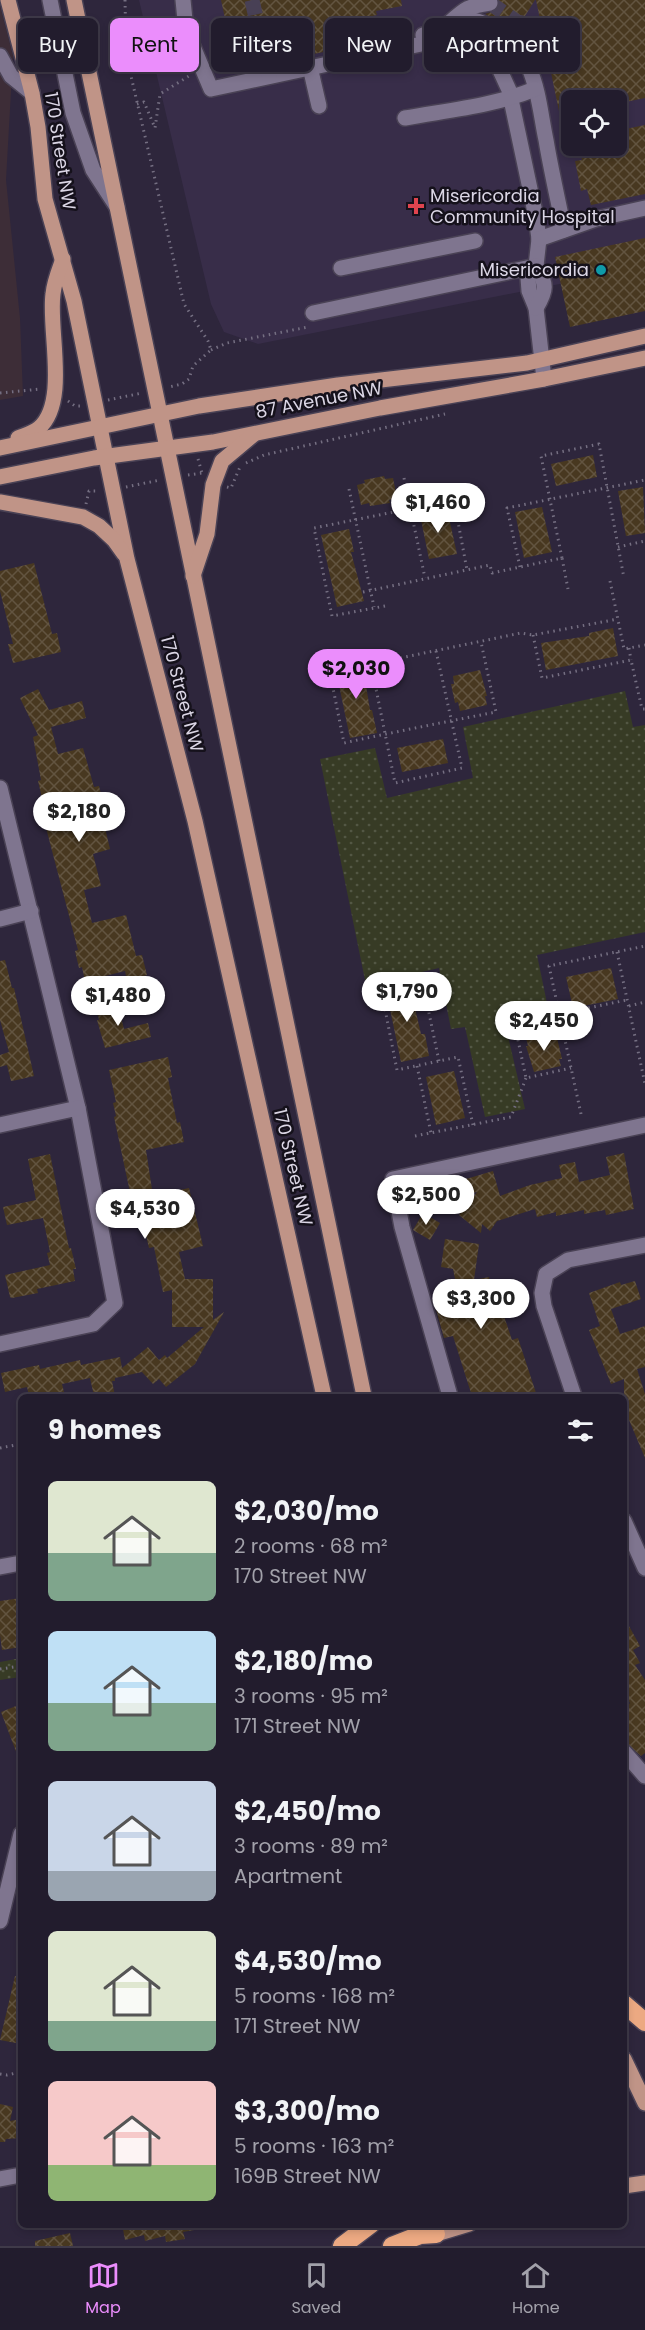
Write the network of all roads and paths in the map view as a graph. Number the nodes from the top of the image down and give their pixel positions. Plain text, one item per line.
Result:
1 (8, 0) edge
2 (50, 0) edge
3 (74, 0) edge
4 (125, 0) edge
5 (183, 0) edge
6 (490, 3) dead end
7 (455, 18) edge
8 (412, 46) edge
9 (0, 56) edge
10 (268, 72) edge
11 (287, 72) edge
12 (311, 72) edge
13 (530, 72) edge
14 (269, 76) junction
15 (211, 89) junction
16 (535, 89) junction
17 (32, 93) junction
18 (510, 94) junction
19 (319, 106) dead end
20 (405, 118) dead end
21 (117, 207) junction
22 (645, 208) edge
23 (564, 230) junction
24 (539, 239) junction
25 (475, 241) dead end
26 (63, 259) junction
27 (536, 266) junction
28 (341, 268) dead end
29 (313, 313) dead end
30 (645, 336) edge
31 (645, 358) edge
32 (541, 360) junction
33 (544, 379) junction
34 (449, 413) dead end
35 (160, 415) junction
36 (100, 428) junction
37 (255, 433) junction
38 (0, 447) edge
39 (168, 449) junction
40 (105, 456) junction
41 (0, 477) edge
42 (173, 477) junction
43 (404, 478) dead end
44 (645, 480) edge
45 (213, 485) junction
46 (607, 488) junction
47 (112, 489) junction
48 (349, 489) dead end
49 (550, 500) junction
50 (0, 502) edge
51 (411, 508) junction
52 (83, 518) junction
53 (356, 520) junction
54 (645, 541) edge
55 (618, 547) junction
56 (562, 558) junction
57 (127, 559) junction
58 (520, 567) junction
59 (467, 570) junction
60 (193, 576) junction
61 (425, 578) junction
62 (624, 579) dead end
63 (610, 581) dead end
64 (568, 589) dead end
65 (369, 591) junction
66 (363, 592) dead end
67 (385, 606) dead end
68 (374, 607) junction
69 (618, 620) junction
70 (533, 635) junction
71 (481, 642) junction
72 (645, 645) edge
73 (629, 648) junction
74 (436, 651) junction
75 (632, 660) junction
76 (371, 664) junction
77 (645, 709) edge
78 (451, 721) junction
79 (385, 734) junction
80 (0, 788) edge
81 (31, 911) junction
82 (0, 919) edge
83 (645, 946) edge
84 (617, 952) junction
85 (627, 1000) junction
86 (645, 1002) edge
87 (628, 1006) junction
88 (559, 1015) junction
89 (440, 1061) junction
90 (417, 1066) junction
91 (571, 1068) junction
92 (526, 1078) junction
93 (645, 1084) edge
94 (78, 1108) junction
95 (581, 1114) dead end
96 (0, 1125) edge
97 (472, 1125) junction
98 (645, 1125) edge
99 (431, 1133) junction
100 (415, 1136) dead end
101 (645, 1245) edge
102 (0, 1344) edge
103 (324, 1394) edge
104 (364, 1394) edge
105 (449, 1394) edge
106 (573, 1394) edge
107 (18, 1445) edge
108 (0, 1448) edge
109 (627, 1528) edge
110 (18, 1564) edge
111 (0, 1567) edge
112 (645, 1568) edge
113 (18, 1666) edge
114 (0, 1669) edge
115 (627, 1755) edge
116 (645, 1776) edge
117 (18, 1846) edge
118 (0, 1921) edge
119 (627, 2007) edge
120 (645, 2022) edge
121 (627, 2065) edge
122 (18, 2073) edge
123 (0, 2074) edge
124 (645, 2103) edge
125 (18, 2176) edge
126 (0, 2179) edge
127 (645, 2183) edge
128 (627, 2186) edge
129 (366, 2228) edge
130 (457, 2228) edge
131 (436, 2235) edge
132 (342, 2246) edge
133 (392, 2246) edge

1 - 17 main road, 170 Street NW
2 - 21 street
3 - 21 main road, 170 Street NW
4 - 15 path
5 - 15 street
6 - 7 street
8 - 18 street
9 - 17 street
10 - 14 street
11 - 14 street
12 - 19 street
13 - 16 street
14 - 15 street
16 - 18 street
16 - 23 street
17 - 26 main road, 170 Street NW
18 - 20 street
18 - 24 street
21 - 35 main road, 170 Street NW
22 - 23 street
23 - 24 street
24 - 27 street
25 - 28 street
26 - 36 main road, 170 Street NW
26 - 38 main road
27 - 29 street
27 - 32 street
30 - 32 main road, 87 Avenue NW
31 - 33 main road, 87 Avenue NW
32 - 33 street
32 - 35 main road, 87 Avenue NW
33 - 37 main road, 87 Avenue NW
34 - 45 path
35 - 36 main road, 87 Avenue NW
35 - 39 main road, 170 Street NW
36 - 38 main road, 87 Avenue NW
36 - 40 main road, 170 Street NW
37 - 39 main road, 87 Avenue NW
37 - 45 main road
39 - 40 main road, 87 Avenue NW
39 - 42 main road, 170 Street NW
40 - 41 main road, 87 Avenue NW
40 - 47 main road, 170 Street NW
42 - 45 path
42 - 47 path
42 - 60 main road, 170 Street NW
43 - 51 path
44 - 46 path
45 - 60 main road
46 - 49 path
46 - 49 path
46 - 55 path
47 - 52 path
47 - 57 main road, 170 Street NW
48 - 53 path
49 - 56 path
49 - 58 path
50 - 52 main road
51 - 53 path
51 - 59 path
51 - 61 path
52 - 57 main road
53 - 65 path
53 - 68 path
54 - 55 path
55 - 62 path
56 - 58 path
56 - 64 path
57 - 103 main road, 170 Street NW
58 - 59 path
59 - 61 path
60 - 104 main road, 170 Street NW
61 - 65 path
63 - 69 path
65 - 66 path
65 - 68 path
67 - 68 path
69 - 70 path
69 - 73 path
70 - 71 path
70 - 75 path
71 - 74 path
71 - 78 path
72 - 73 path
73 - 75 path
74 - 76 path
74 - 78 path
75 - 77 path
76 - 79 path
76 - 79 path
78 - 79 path
78 - 79 path
80 - 81 street
81 - 82 street
81 - 94 street
83 - 84 path
84 - 85 path
84 - 88 path
85 - 87 path
85 - 88 path
86 - 87 path
87 - 93 path
88 - 91 path
88 - 92 path
89 - 90 path
89 - 90 path
89 - 97 path
90 - 99 path
91 - 92 path
91 - 95 path
92 - 97 path
94 - 96 street
94 - 102 street
97 - 99 path
98 - 105 street
99 - 100 path
101 - 106 street
107 - 108 path
109 - 112 street
110 - 111 street
113 - 114 path
115 - 116 street
117 - 118 street
119 - 120 highway
121 - 124 main road
122 - 123 path
125 - 126 street
127 - 128 main road
129 - 132 highway
130 - 131 main road
131 - 133 highway

